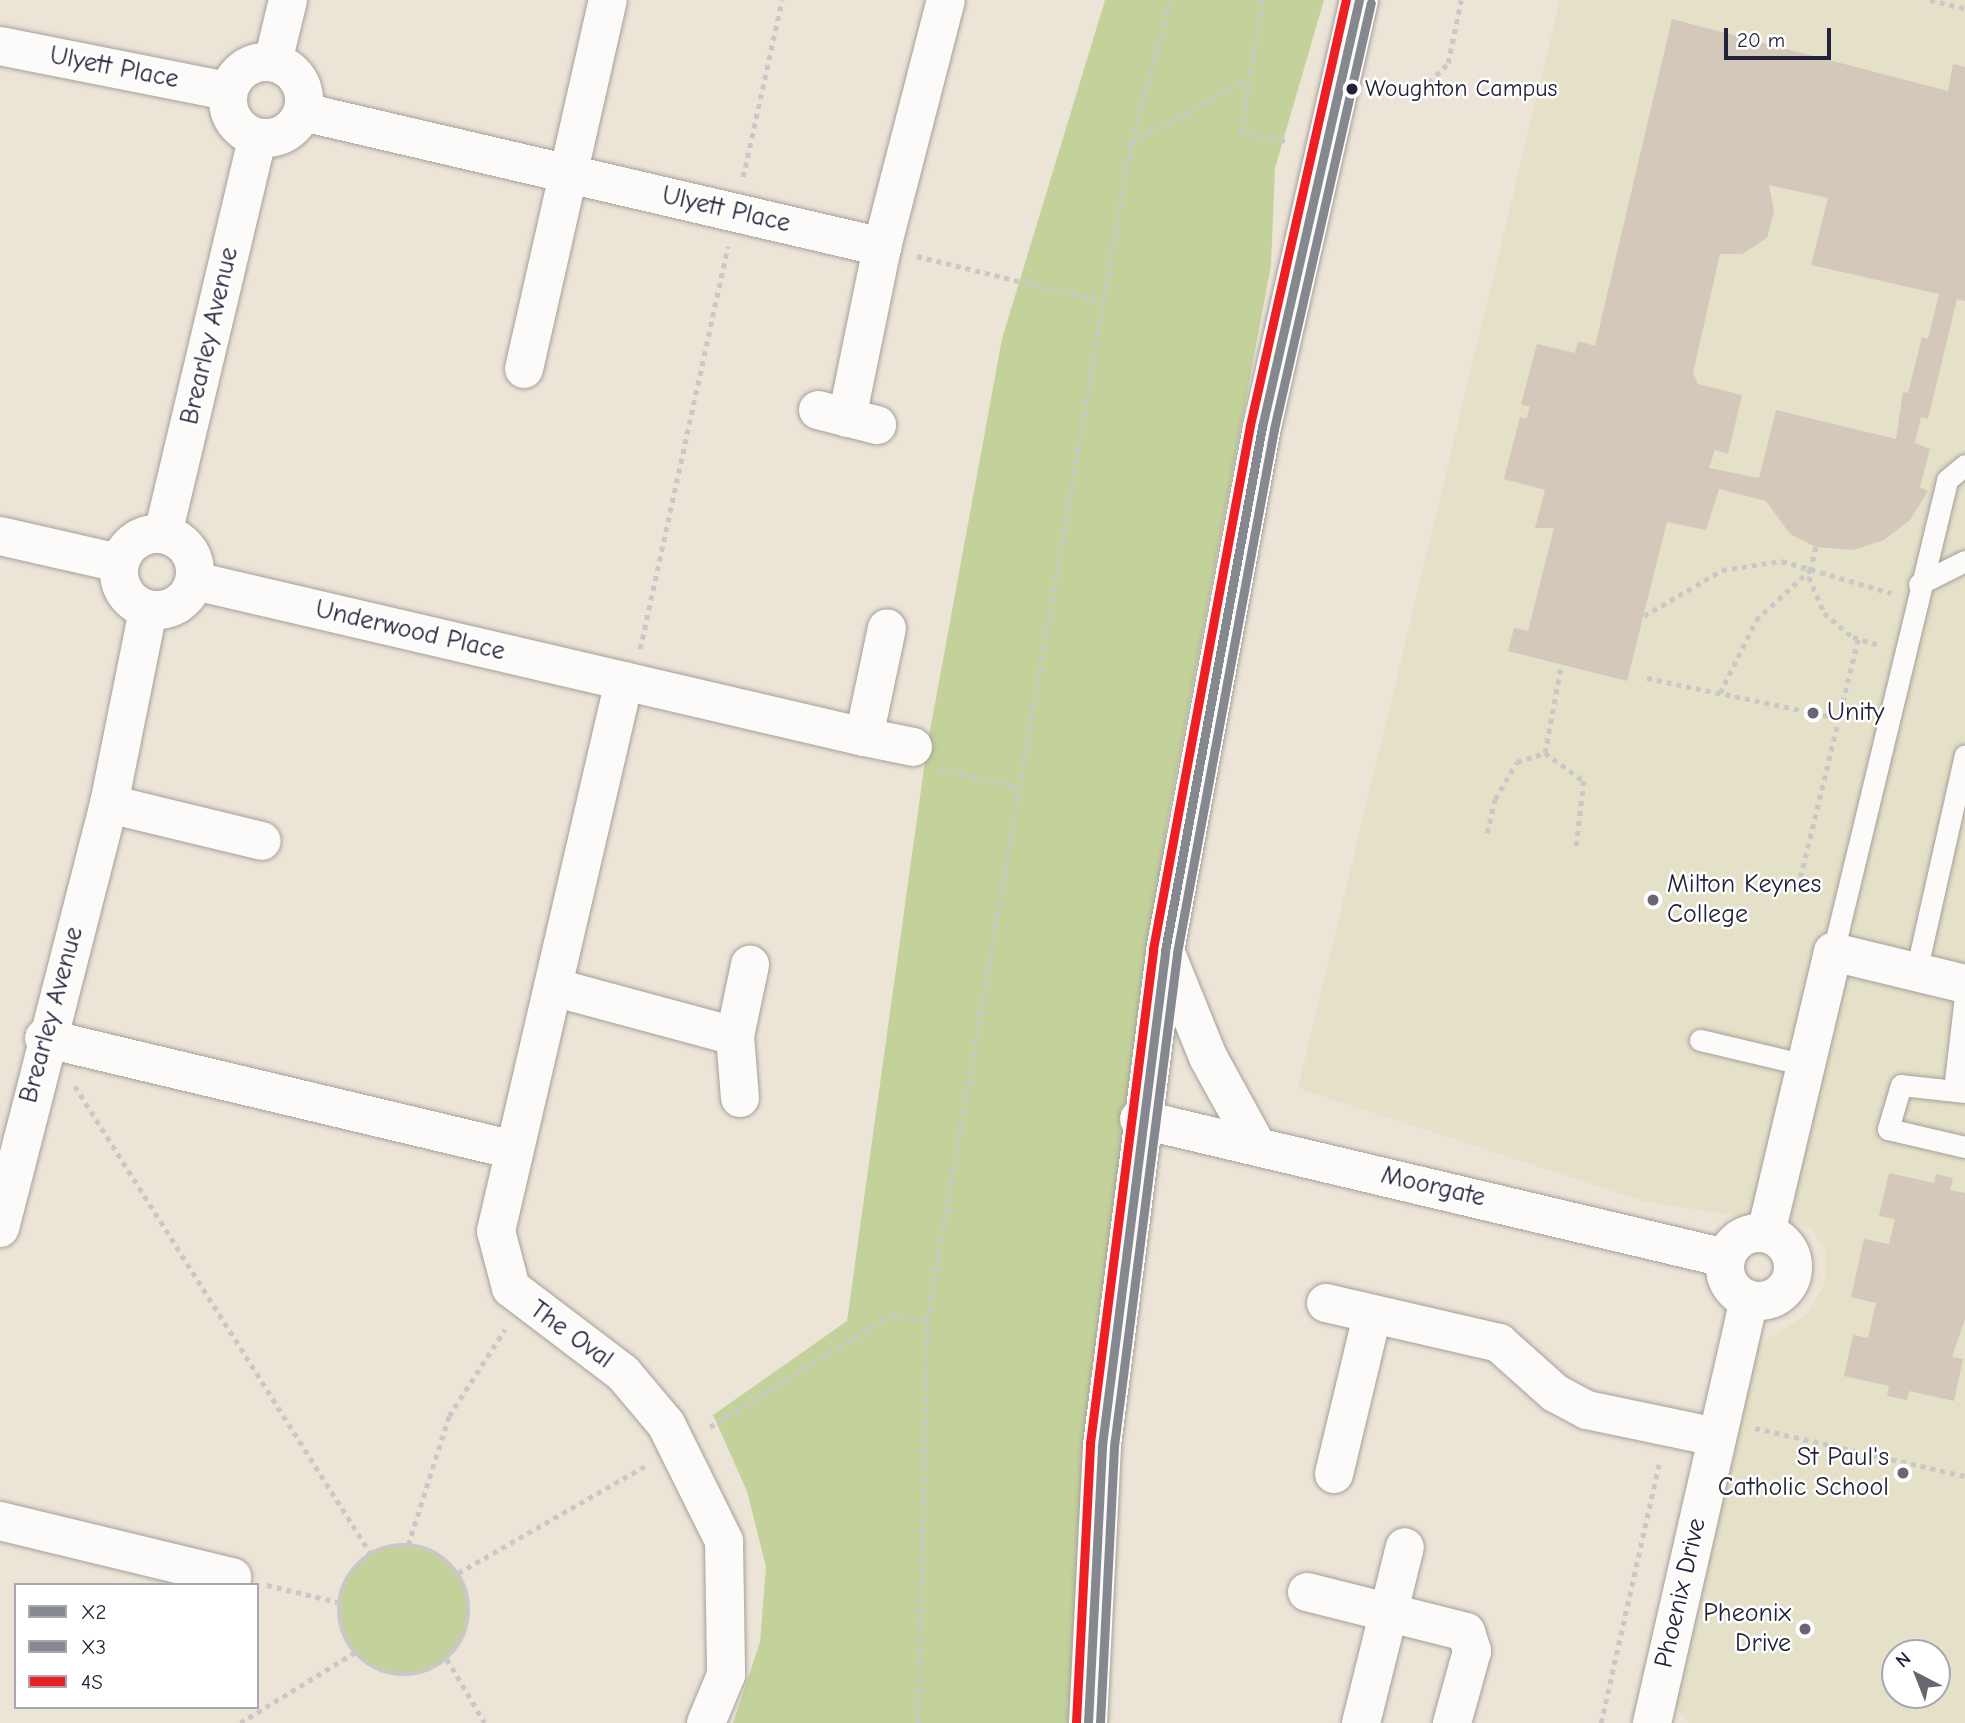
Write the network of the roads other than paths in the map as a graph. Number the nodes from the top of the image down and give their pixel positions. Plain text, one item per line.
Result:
1 (288, 0) edge
2 (608, 0) edge
3 (946, 0) edge
4 (1359, 0) edge
5 (0, 46) edge
6 (273, 62) junction
7 (229, 91) junction
8 (303, 112) junction
9 (257, 138) junction
10 (569, 173) junction
11 (882, 247) junction
12 (524, 369) dead end
13 (848, 417) dead end
14 (1965, 465) edge
15 (163, 534) junction
16 (0, 536) edge
17 (1965, 561) edge
18 (119, 563) junction
19 (195, 581) junction
20 (1917, 591) junction
21 (148, 610) junction
22 (887, 628) dead end
23 (625, 681) junction
24 (864, 737) junction
25 (913, 747) dead end
26 (1965, 755) edge
27 (109, 804) junction
28 (262, 841) dead end
29 (1165, 951) junction
30 (1833, 952) junction
31 (750, 965) dead end
32 (1916, 972) junction
33 (1965, 984) edge
34 (553, 987) junction
35 (1965, 996) edge
36 (734, 1036) junction
37 (44, 1038) junction
38 (1700, 1040) dead end
39 (1806, 1065) junction
40 (1960, 1091) edge
41 (740, 1098) dead end
42 (1139, 1119) junction
43 (1256, 1146) junction
44 (1965, 1147) edge
45 (512, 1149) junction
46 (0, 1228) edge
47 (1766, 1233) junction
48 (1725, 1258) junction
49 (1749, 1300) junction
50 (1326, 1303) dead end
51 (1372, 1316) junction
52 (1718, 1429) junction
53 (1334, 1474) dead end
54 (0, 1521) edge
55 (1405, 1548) dead end
56 (232, 1577) road end
57 (1307, 1592) dead end
58 (1386, 1611) junction
59 (1367, 1722) edge
60 (706, 1723) edge
61 (1088, 1723) edge
62 (1452, 1723) edge
63 (1652, 1723) edge

1 - 6 street
2 - 10 street
3 - 11 street
4 - 29 street
5 - 7 street, Ulyett Place
6 - 7 street
6 - 8 street
7 - 9 street
8 - 9 street
8 - 10 street, Ulyett Place
9 - 15 street, Brearley Avenue
10 - 11 street, Ulyett Place
10 - 12 street
11 - 13 street
14 - 20 lane
15 - 18 street
15 - 19 street
16 - 18 street
17 - 20 lane
18 - 21 street
19 - 21 street
19 - 23 street, Underwood Place
20 - 30 lane
21 - 27 street, Brearley Avenue
22 - 24 street
23 - 24 street, Underwood Place
23 - 34 street
24 - 25 street, Underwood Place
26 - 32 lane
27 - 28 street
27 - 37 street, Brearley Avenue
29 - 42 street
29 - 43 street
30 - 32 street
30 - 39 street
31 - 36 street
32 - 33 street
34 - 36 street
34 - 45 street
35 - 40 lane
36 - 41 street
37 - 45 street
37 - 46 street, Brearley Avenue
38 - 39 lane
39 - 47 street
40 - 44 lane
42 - 43 street, Moorgate
42 - 61 street
43 - 48 street, Moorgate
45 - 60 street, The Oval
47 - 48 street
47 - 49 street
48 - 49 street
49 - 52 street, Phoenix Drive
50 - 51 street
51 - 52 street
51 - 53 street
52 - 63 street, Phoenix Drive
54 - 56 street
55 - 58 street
57 - 58 street
58 - 59 street
58 - 62 street

